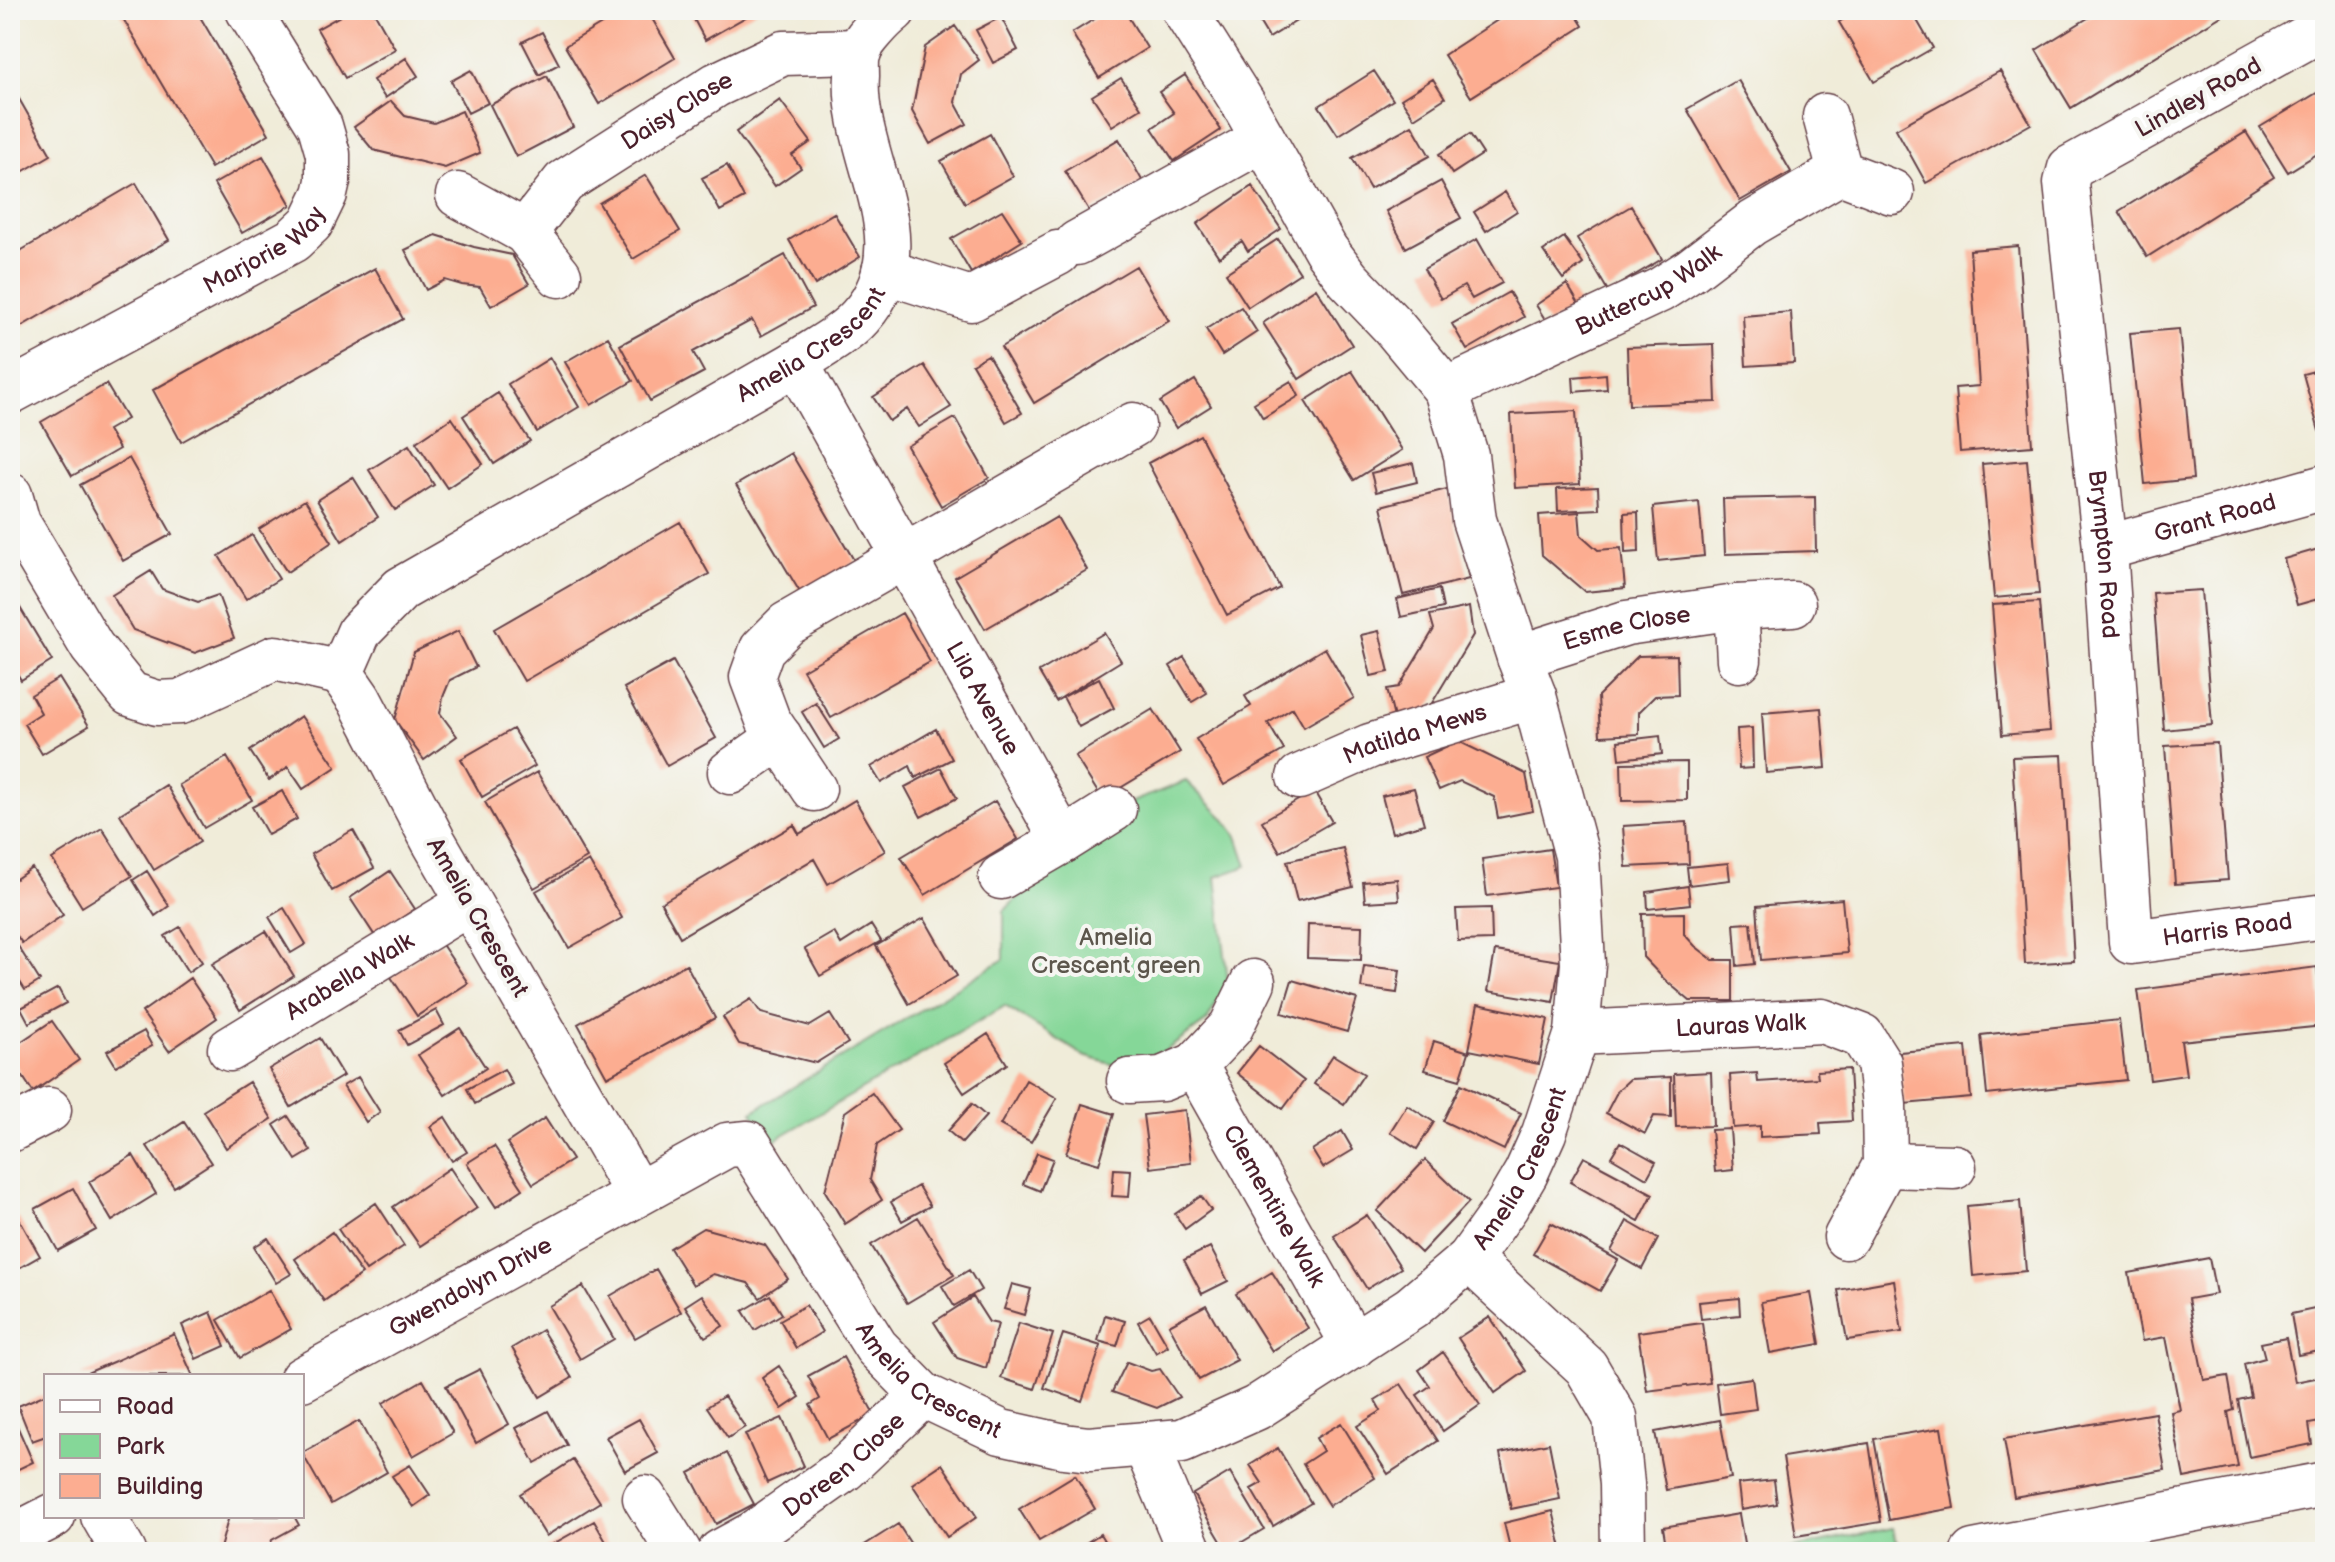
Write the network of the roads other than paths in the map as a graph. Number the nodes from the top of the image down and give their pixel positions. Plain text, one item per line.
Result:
1 (248, 10) edge
2 (894, 10) edge
3 (1184, 10) edge
4 (2325, 27) edge
5 (859, 51) junction
6 (1825, 116) dead end
7 (1263, 139) junction
8 (2070, 168) joint
9 (1840, 172) junction
10 (1892, 192) dead end
11 (458, 195) dead end
12 (525, 232) junction
13 (884, 271) junction
14 (559, 275) dead end
15 (796, 363) junction
16 (1446, 390) junction
17 (10, 392) edge
18 (1133, 425) dead end
19 (2325, 487) edge
20 (10, 495) edge
21 (2105, 548) junction
22 (904, 556) junction
23 (1793, 604) dead end
24 (1736, 607) junction
25 (1739, 660) dead end
26 (341, 673) junction
27 (1527, 676) junction
28 (780, 737) junction
29 (730, 772) dead end
30 (1299, 777) dead end
31 (814, 789) dead end
32 (1114, 809) dead end
33 (1063, 841) junction
34 (1001, 877) dead end
35 (469, 903) junction
36 (2325, 916) edge
37 (2131, 942) joint
38 (1253, 982) dead end
39 (1577, 1033) junction
40 (230, 1049) dead end
41 (1195, 1065) junction
42 (1129, 1081) dead end
43 (49, 1110) dead end
44 (10, 1130) edge
45 (1885, 1165) junction
46 (1954, 1167) dead end
47 (637, 1193) junction
48 (1846, 1237) dead end
49 (1469, 1259) junction
50 (1354, 1346) junction
51 (304, 1378) edge
52 (923, 1395) junction
53 (1145, 1444) junction
54 (2325, 1484) edge
55 (645, 1498) dead end
56 (49, 1518) edge
57 (104, 1518) edge
58 (10, 1538) edge
59 (2105, 1540) edge
60 (124, 1552) edge
61 (679, 1552) edge
62 (720, 1552) edge
63 (1190, 1552) edge
64 (1623, 1552) edge
65 (1973, 1552) edge

1 - 17 street, Marjorie Way
2 - 5 street
3 - 7 street, Amelia Crescent
4 - 8 street, Lindley Road
5 - 12 street, Daisy Close
5 - 13 street, Amelia Crescent
6 - 9 street
7 - 13 street
7 - 16 street, Amelia Crescent
8 - 21 street, Brympton Road
9 - 10 street
9 - 16 street, Buttercup Walk
11 - 12 street
12 - 14 street
13 - 15 street, Amelia Crescent
15 - 22 street, Lila Avenue
15 - 26 street, Amelia Crescent
16 - 27 street, Amelia Crescent
18 - 22 street
19 - 21 street, Grant Road
20 - 26 street
21 - 37 street, Brympton Road
22 - 28 street
22 - 33 street, Lila Avenue
23 - 24 street, Esme Close
24 - 25 street
24 - 27 street, Esme Close
26 - 35 street, Amelia Crescent
27 - 30 street, Matilda Mews
27 - 39 street, Amelia Crescent
28 - 29 street
28 - 31 street
32 - 33 street
33 - 34 street
35 - 40 street, Arabella Walk
35 - 47 street, Amelia Crescent
36 - 37 street, Harris Road
38 - 41 street
39 - 45 street, Lauras Walk
39 - 49 street, Amelia Crescent
41 - 42 street
41 - 50 street, Clementine Walk
43 - 44 street
45 - 46 street
45 - 48 street, Lauras Walk
47 - 51 street, Gwendolyn Drive
47 - 52 street, Amelia Crescent
49 - 50 street, Amelia Crescent
49 - 64 street
50 - 53 street, Amelia Crescent
52 - 53 street, Amelia Crescent
52 - 62 street, Doreen Close
53 - 63 street
54 - 59 street
55 - 61 street
56 - 58 street
57 - 60 street
59 - 65 street

